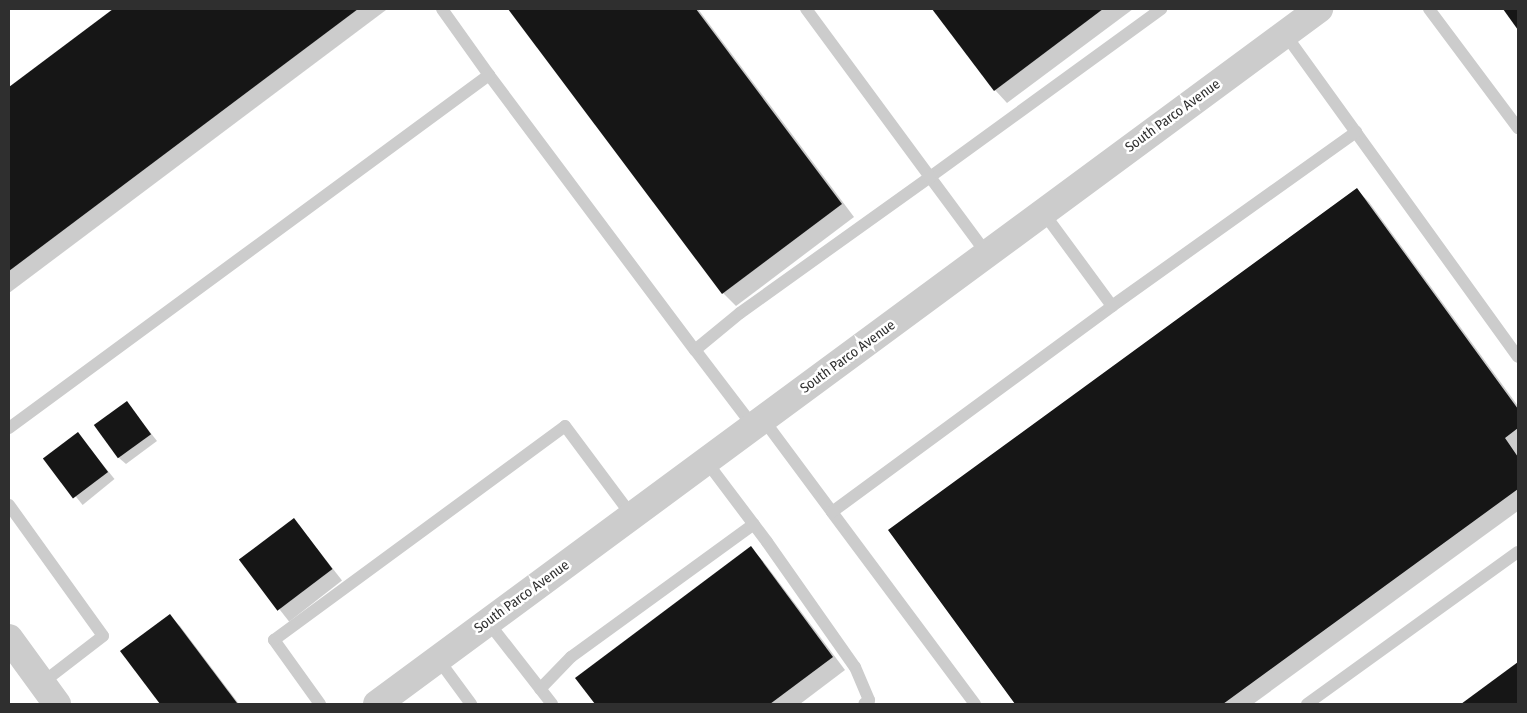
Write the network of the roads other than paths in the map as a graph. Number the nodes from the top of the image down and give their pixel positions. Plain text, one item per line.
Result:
1 (442, 9) edge
2 (806, 9) edge
3 (1161, 9) edge
4 (1319, 9) edge
5 (1429, 9) edge
6 (1285, 34) junction
7 (489, 75) junction
8 (1518, 128) edge
9 (1356, 132) junction
10 (930, 178) junction
11 (1043, 212) junction
12 (987, 254) junction
13 (1112, 306) junction
14 (695, 350) junction
15 (1518, 357) edge
16 (758, 423) junction
17 (9, 428) edge
18 (706, 461) junction
19 (9, 505) edge
20 (832, 512) junction
21 (632, 516) junction
22 (754, 524) junction
23 (1518, 552) edge
24 (488, 622) junction
25 (9, 638) edge
26 (438, 659) junction
27 (540, 689) junction
28 (50, 694) edge
29 (320, 704) edge
30 (376, 704) edge
31 (471, 704) edge
32 (552, 704) edge
33 (864, 704) edge
34 (975, 704) edge
35 (1307, 704) edge

1 - 7 lane
2 - 10 lane
3 - 10 lane
4 - 6 street, South Parco Avenue
5 - 8 lane
6 - 9 lane
6 - 11 street, South Parco Avenue
7 - 14 lane
7 - 17 lane
9 - 13 lane
9 - 15 lane
10 - 12 lane
10 - 14 lane
11 - 12 street, South Parco Avenue
11 - 13 lane
12 - 16 street, South Parco Avenue
13 - 20 lane
14 - 16 lane
16 - 18 street, South Parco Avenue
16 - 20 lane
18 - 21 street, South Parco Avenue
18 - 22 lane
19 - 28 lane
20 - 34 lane
21 - 24 street, South Parco Avenue
21 - 29 lane
22 - 27 lane
22 - 33 lane
23 - 35 lane
24 - 26 street, South Parco Avenue
24 - 27 lane
25 - 28 street
26 - 30 street, South Parco Avenue
26 - 31 lane
27 - 32 lane

